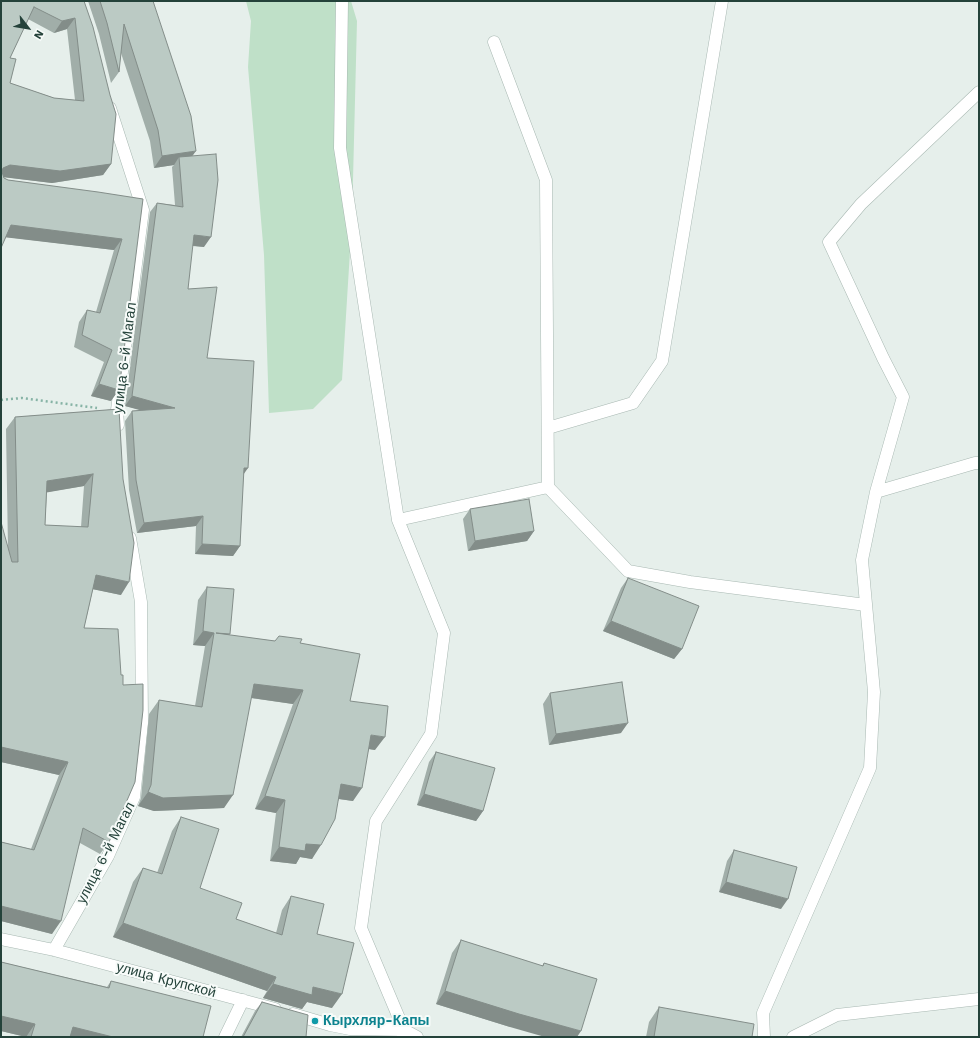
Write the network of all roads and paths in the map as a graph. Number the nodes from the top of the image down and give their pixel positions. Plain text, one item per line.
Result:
1 (342, 1) edge
2 (722, 1) edge
3 (494, 42) dead end
4 (979, 92) edge
5 (107, 97) edge
6 (127, 200) edge
7 (140, 202) junction
8 (1, 400) edge
9 (117, 410) junction
10 (548, 428) junction
11 (119, 440) edge
12 (979, 463) edge
13 (548, 487) junction
14 (876, 492) junction
15 (398, 520) junction
16 (128, 528) edge
17 (866, 606) junction
18 (1, 939) edge
19 (54, 950) junction
20 (979, 998) edge
21 (243, 1000) junction
22 (403, 1033) edge
23 (225, 1037) edge
24 (417, 1037) edge
25 (764, 1037) edge
26 (793, 1037) edge

1 - 15 street
2 - 10 street
3 - 10 street
4 - 14 street
5 - 7 street, улица 6-й Магал
6 - 7 street
7 - 9 street, улица 6-й Магал
8 - 9 path
9 - 11 street, улица 6-й Магал
10 - 13 street
12 - 14 street
13 - 15 street
13 - 17 street
14 - 17 street
15 - 22 street
16 - 19 street, улица 6-й Магал
17 - 25 street
18 - 19 street, улица Крупской
19 - 21 street, улица Крупской
20 - 26 street
21 - 22 street, улица Крупской
21 - 23 street
22 - 24 street

